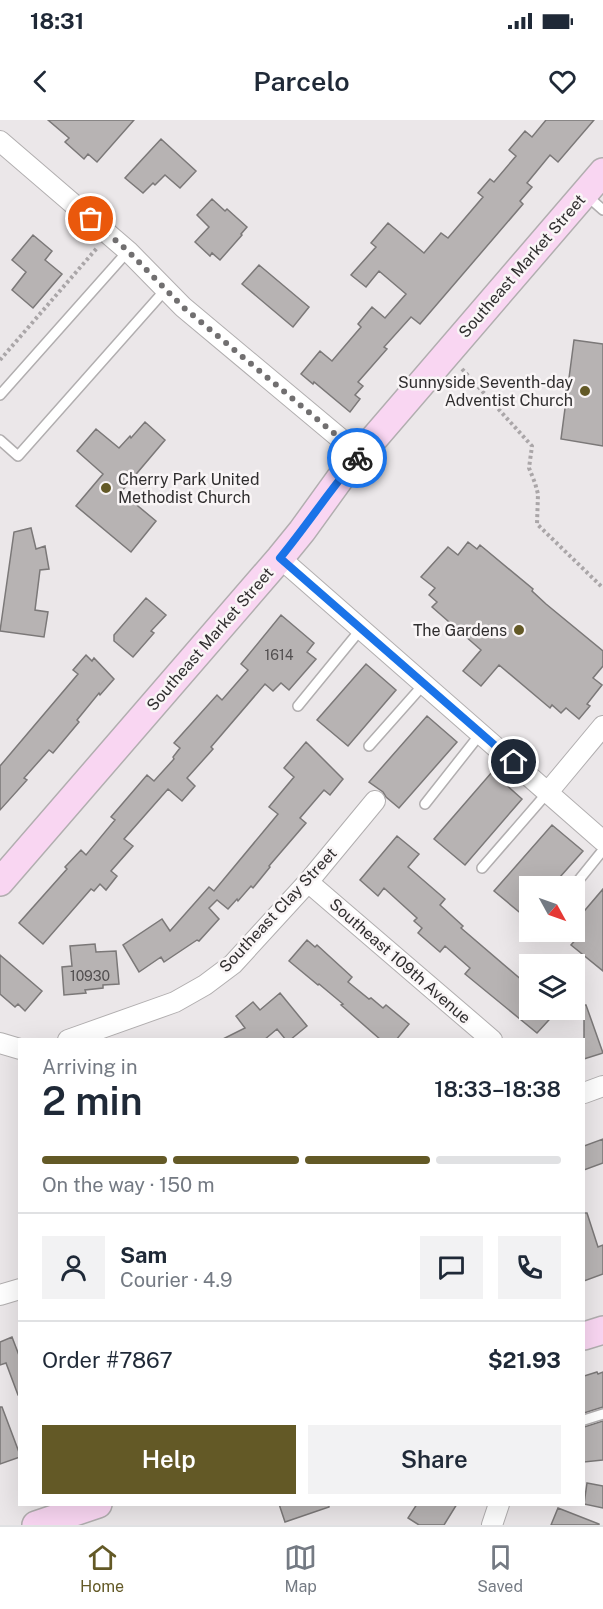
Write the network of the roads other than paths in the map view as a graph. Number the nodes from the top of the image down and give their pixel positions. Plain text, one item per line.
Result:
1 (0, 141) edge
2 (603, 172) edge
3 (594, 202) edge
4 (128, 251) junction
5 (166, 289) junction
6 (0, 395) edge
7 (0, 440) edge
8 (360, 455) junction
9 (280, 558) junction
10 (361, 628) junction
11 (424, 684) junction
12 (298, 706) dead end
13 (603, 726) edge
14 (481, 733) junction
15 (369, 746) dead end
16 (548, 792) junction
17 (375, 801) dead end
18 (425, 804) dead end
19 (603, 841) edge
20 (603, 850) edge
21 (482, 868) dead end
22 (582, 876) edge
23 (0, 882) edge
24 (308, 882) junction
25 (74, 1038) edge
26 (490, 1038) edge
27 (0, 1043) edge
28 (18, 1048) edge
29 (603, 1086) edge
30 (585, 1093) edge
31 (18, 1290) edge
32 (0, 1295) edge
33 (603, 1330) edge
34 (585, 1336) edge
35 (603, 1414) edge
36 (585, 1420) edge
37 (92, 1506) edge
38 (498, 1506) edge
39 (36, 1525) edge
40 (492, 1525) edge

1 - 4 street
2 - 3 street, Southeast Market Street
3 - 8 street, Southeast Market Street
4 - 5 street
4 - 6 lane
5 - 7 lane
5 - 8 street
8 - 9 street, Southeast Market Street
9 - 10 street
9 - 23 street, Southeast Market Street
10 - 11 street
10 - 12 lane
11 - 14 street
11 - 15 lane
13 - 16 street
14 - 16 street
14 - 18 lane
16 - 19 street
16 - 21 lane
17 - 24 street, Southeast Clay Street
20 - 22 lane
24 - 25 street, Southeast Clay Street
24 - 26 street, Southeast 109th Avenue
27 - 28 street
29 - 30 street
31 - 32 street
33 - 34 street
35 - 36 lane
37 - 39 street
38 - 40 street

